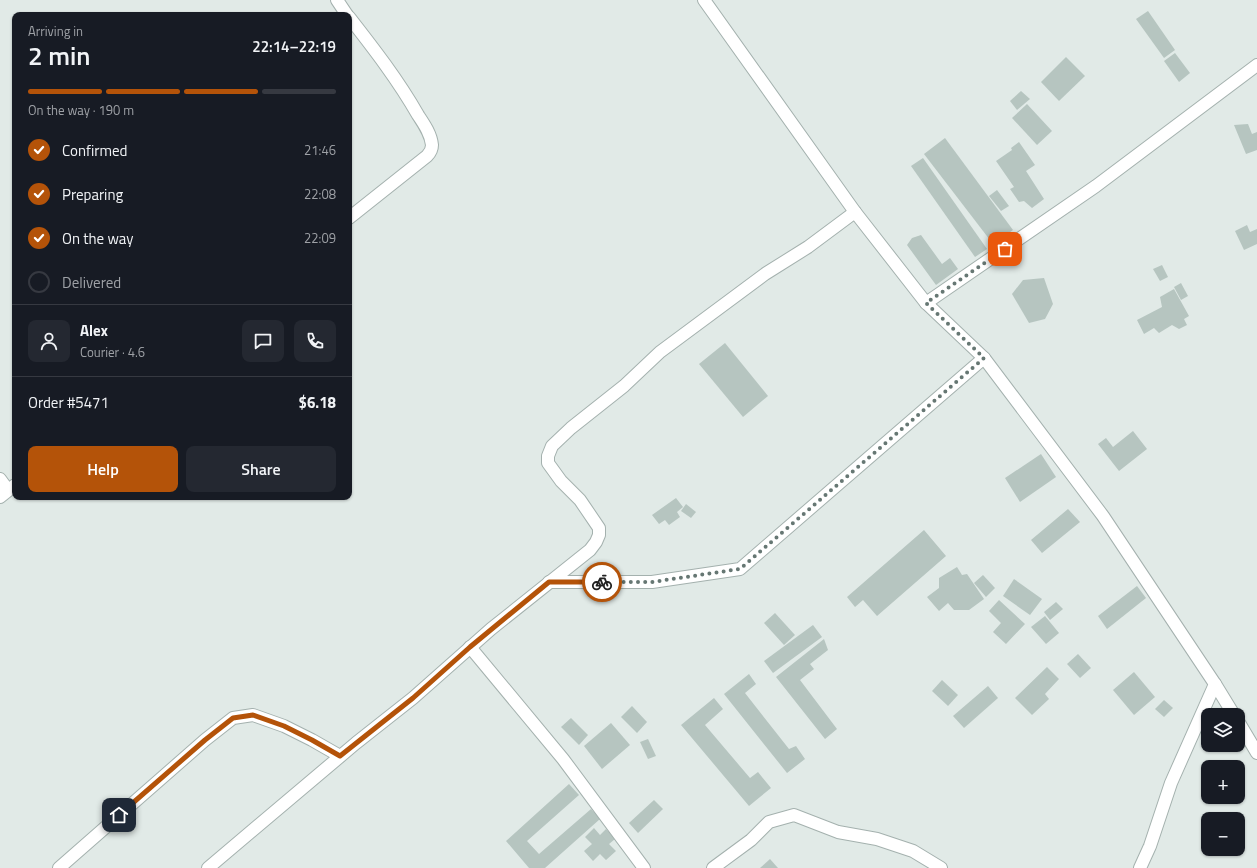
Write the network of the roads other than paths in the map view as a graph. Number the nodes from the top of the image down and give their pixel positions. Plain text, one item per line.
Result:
1 (337, 0) edge
2 (706, 1) edge
3 (345, 12) edge
4 (352, 21) edge
5 (1257, 65) edge
6 (855, 212) junction
7 (352, 216) edge
8 (926, 303) junction
9 (984, 358) junction
10 (0, 479) edge
11 (8, 491) edge
12 (549, 582) junction
13 (470, 647) junction
14 (1215, 684) junction
15 (1230, 708) edge
16 (1245, 732) edge
17 (1257, 752) edge
18 (340, 756) junction
19 (59, 868) edge
20 (208, 868) edge
21 (644, 868) edge
22 (713, 868) edge
23 (941, 868) edge
24 (1140, 868) edge

1 - 3 street
2 - 6 street
4 - 7 street
5 - 8 street
6 - 8 street
6 - 12 street
8 - 9 street
9 - 12 street
9 - 14 street
10 - 11 street
12 - 13 street
13 - 18 street
13 - 21 street
14 - 15 street
14 - 24 street
16 - 17 street
18 - 19 street
18 - 20 street
22 - 23 street

